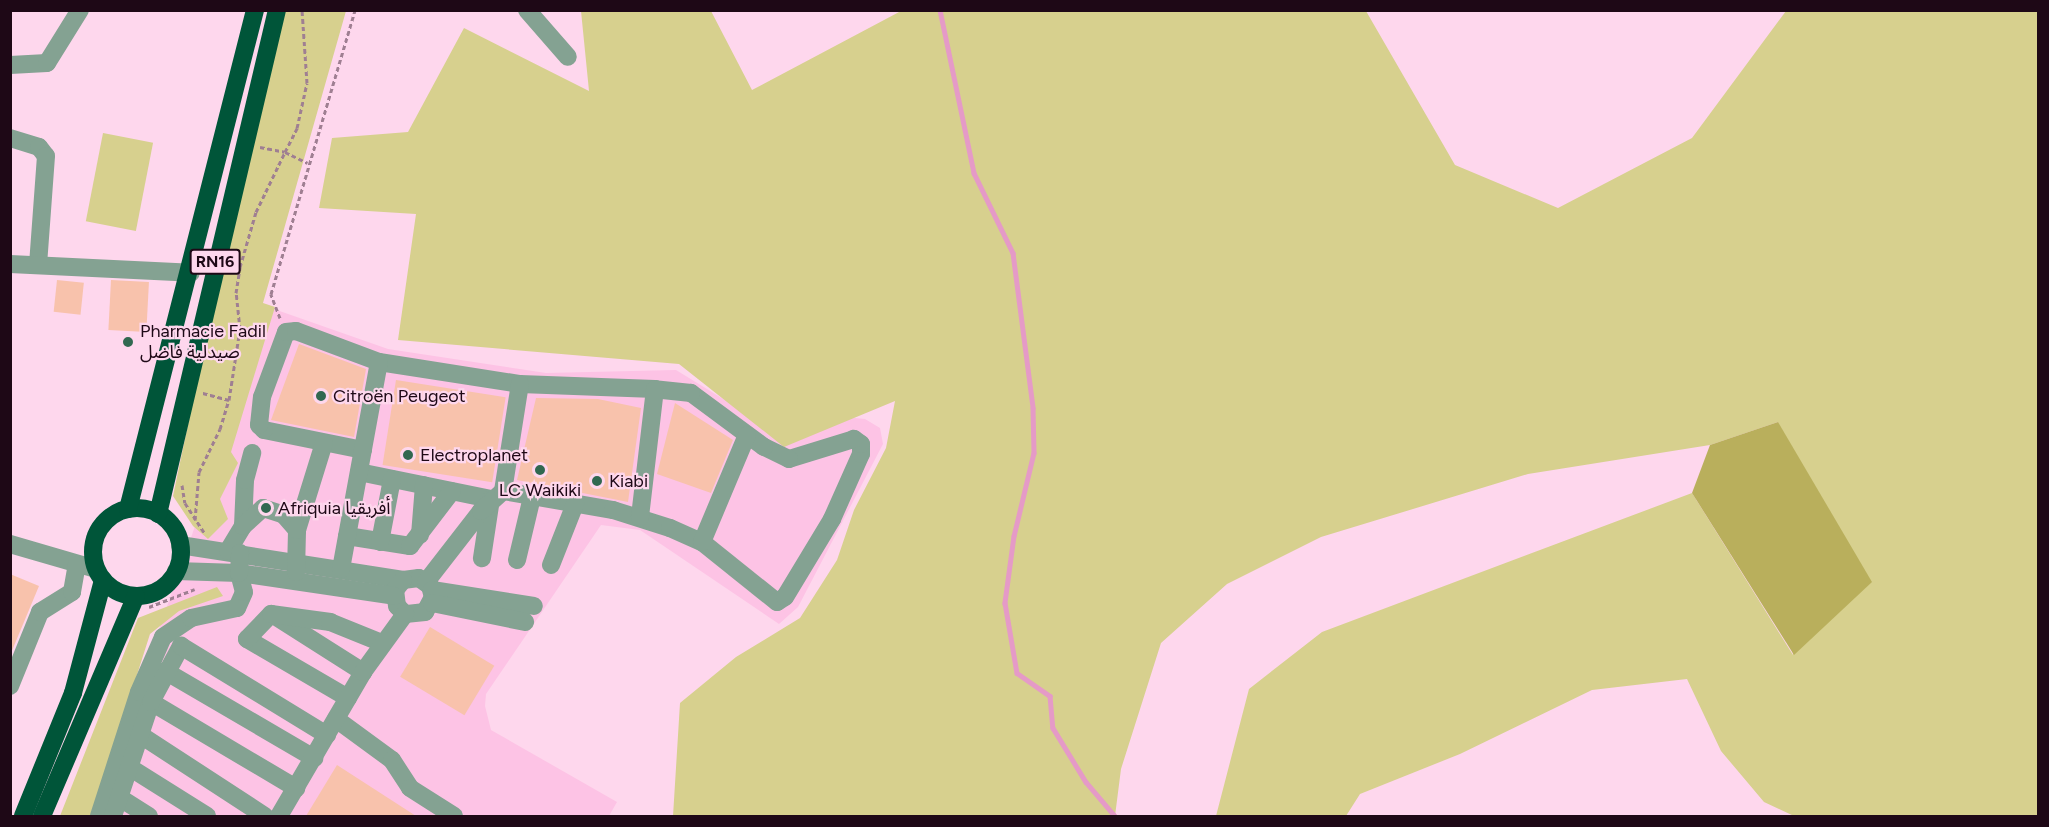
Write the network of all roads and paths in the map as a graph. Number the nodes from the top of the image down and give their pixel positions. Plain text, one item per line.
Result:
1 (80, 10) edge
2 (255, 10) edge
3 (277, 10) edge
4 (302, 10) edge
5 (355, 10) edge
6 (527, 10) edge
7 (567, 57) dead end
8 (10, 65) edge
9 (10, 138) edge
10 (260, 147) dead end
11 (285, 152) junction
12 (308, 164) junction
13 (10, 264) edge
14 (38, 264) junction
15 (191, 273) junction
16 (290, 331) junction
17 (379, 362) junction
18 (519, 384) junction
19 (655, 389) junction
20 (197, 392) dead end
21 (229, 400) junction
22 (747, 435) junction
23 (324, 443) junction
24 (363, 450) junction
25 (252, 453) dead end
26 (359, 472) junction
27 (392, 479) junction
28 (424, 485) junction
29 (453, 491) junction
30 (497, 495) junction
31 (532, 497) junction
32 (575, 504) junction
33 (128, 509) junction
34 (158, 514) junction
35 (640, 517) junction
36 (195, 522) dead end
37 (243, 526) junction
38 (297, 530) junction
39 (347, 536) junction
40 (420, 536) junction
41 (380, 542) junction
42 (702, 542) junction
43 (10, 544) edge
44 (180, 545) junction
45 (234, 552) junction
46 (482, 558) dead end
47 (518, 560) dead end
48 (298, 562) junction
49 (77, 565) junction
50 (551, 565) dead end
51 (341, 569) junction
52 (176, 571) junction
53 (239, 573) junction
54 (99, 574) junction
55 (295, 582) junction
56 (398, 588) junction
57 (430, 592) junction
58 (136, 596) junction
59 (534, 606) dead end
60 (271, 614) junction
61 (405, 614) junction
62 (525, 622) dead end
63 (382, 643) junction
64 (165, 670) junction
65 (363, 672) junction
66 (10, 686) edge
67 (348, 698) junction
68 (151, 702) junction
69 (332, 727) junction
70 (139, 734) junction
71 (314, 758) junction
72 (129, 767) junction
73 (296, 788) junction
74 (120, 798) junction
75 (23, 816) edge
76 (42, 816) edge
77 (99, 816) edge
78 (113, 816) edge
79 (149, 816) edge
80 (207, 816) edge
81 (265, 816) edge
82 (279, 816) edge
83 (454, 816) edge

1 - 8 street
2 - 15 highway, RN16
3 - 34 highway, RN16
4 - 11 path
5 - 12 path
6 - 7 street
9 - 14 street
10 - 11 path
11 - 12 path
11 - 21 path
12 - 16 path
13 - 14 street
14 - 15 street
15 - 33 highway, RN16
16 - 17 street
16 - 23 street
17 - 18 street
17 - 24 street
18 - 19 street
18 - 30 street
19 - 22 street
19 - 35 street
20 - 21 path
21 - 36 path
22 - 42 street
22 - 42 street
23 - 24 street
23 - 38 street
24 - 26 street
25 - 37 street
26 - 27 street
26 - 39 street
27 - 28 street
27 - 41 street
28 - 29 street
28 - 40 street
29 - 30 street
29 - 40 street
30 - 31 street
30 - 46 street
30 - 57 street
31 - 32 street
31 - 47 street
32 - 35 street
32 - 50 street
33 - 34 highway
33 - 54 highway
34 - 44 highway
35 - 42 street
37 - 38 street
37 - 45 street
38 - 48 street
39 - 41 street
39 - 51 street
40 - 41 street
43 - 49 street
44 - 45 street
44 - 52 highway
45 - 48 street
45 - 53 street
48 - 51 street
48 - 55 street
49 - 54 street
49 - 66 street
51 - 56 street
52 - 53 street
52 - 58 highway
53 - 55 street
53 - 77 street
54 - 58 highway
54 - 75 highway
55 - 56 street
56 - 57 street
56 - 61 street
57 - 59 street
57 - 61 street
57 - 62 street
58 - 76 highway
60 - 63 street
60 - 65 street
60 - 67 street
61 - 63 street
63 - 65 street
64 - 68 street
64 - 69 street
64 - 71 street
65 - 67 street
67 - 69 street
68 - 70 street
68 - 73 street
69 - 71 street
69 - 83 street
70 - 72 street
70 - 81 street
71 - 73 street
72 - 74 street
72 - 80 street
73 - 82 street
74 - 78 street
74 - 79 street

